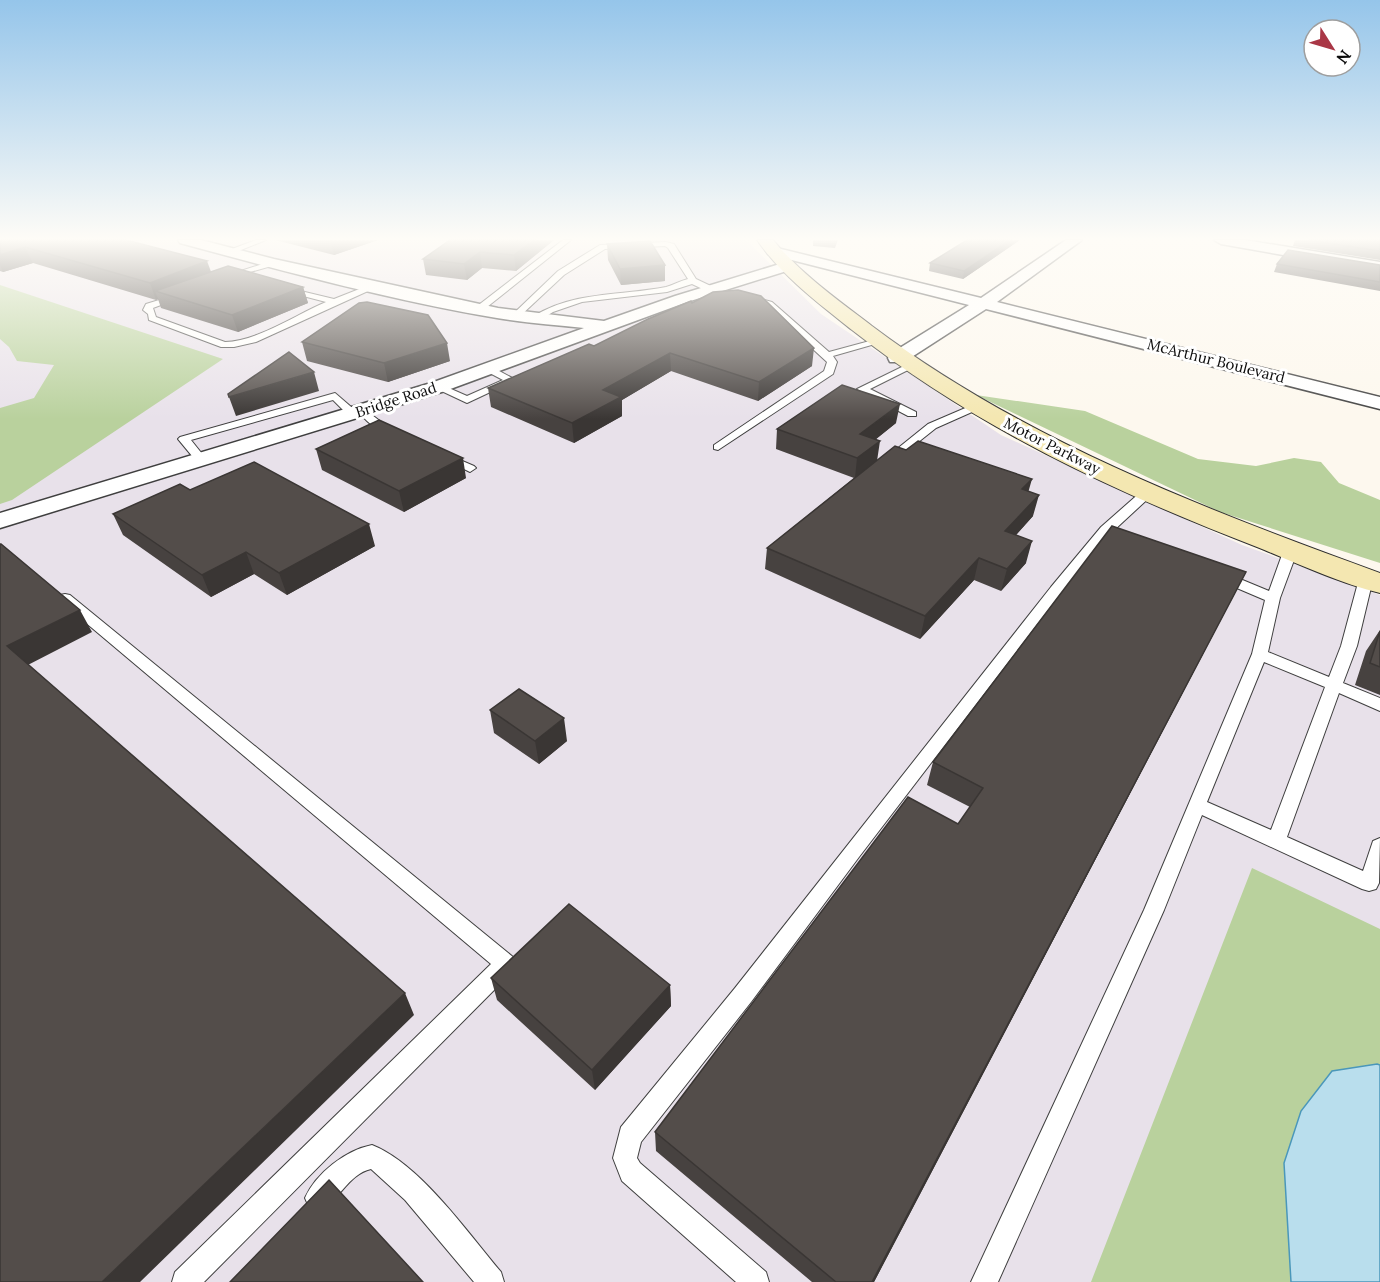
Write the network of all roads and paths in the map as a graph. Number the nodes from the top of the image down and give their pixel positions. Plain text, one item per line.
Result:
1 (166, 300) edge
2 (326, 300) edge
3 (340, 300) edge
4 (438, 300) edge
5 (490, 300) edge
6 (532, 300) edge
7 (588, 300) edge
8 (688, 300) edge
9 (747, 300) edge
10 (829, 300) edge
11 (977, 300) edge
12 (989, 300) edge
13 (334, 302) junction
14 (986, 302) junction
15 (479, 309) junction
16 (516, 315) junction
17 (537, 318) junction
18 (610, 331) junction
19 (877, 342) junction
20 (827, 355) junction
21 (904, 362) junction
22 (1380, 403) edge
23 (977, 406) junction
24 (358, 412) junction
25 (912, 414) dead end
26 (401, 436) edge
27 (718, 447) dead end
28 (430, 450) edge
29 (882, 466) edge
30 (470, 468) dead end
31 (1147, 493) junction
32 (0, 520) edge
33 (1290, 552) junction
34 (1210, 572) edge
35 (1373, 581) edge
36 (51, 586) edge
37 (1273, 598) junction
38 (1260, 654) junction
39 (1334, 685) junction
40 (1380, 705) edge
41 (1197, 805) junction
42 (1276, 842) junction
43 (1380, 846) edge
44 (302, 1215) edge
45 (185, 1282) edge
46 (491, 1282) edge
47 (756, 1282) edge
48 (984, 1282) edge

1 - 13 lane
2 - 13 lane
3 - 13 lane
4 - 15 street
5 - 15 lane
6 - 16 lane
7 - 17 lane
8 - 18 street, Bridge Road
9 - 20 lane
10 - 19 main road, Motor Parkway
11 - 14 street, McArthur Boulevard
12 - 14 street
14 - 21 street
14 - 22 street, McArthur Boulevard
15 - 16 street
16 - 17 street
17 - 18 street
18 - 24 street, Bridge Road
19 - 20 lane
19 - 21 main road, Motor Parkway
20 - 27 lane
21 - 23 main road, Motor Parkway
21 - 25 lane
23 - 29 lane
23 - 31 main road, Motor Parkway
24 - 26 lane
24 - 32 street, Bridge Road
28 - 30 lane
31 - 33 main road, Motor Parkway
31 - 47 lane
33 - 35 main road, Motor Parkway
33 - 37 lane
34 - 37 lane
35 - 39 lane
36 - 45 lane
37 - 38 lane
38 - 39 lane
38 - 41 lane
39 - 40 lane
39 - 42 lane
41 - 42 lane
41 - 48 lane
42 - 43 lane
44 - 46 lane

